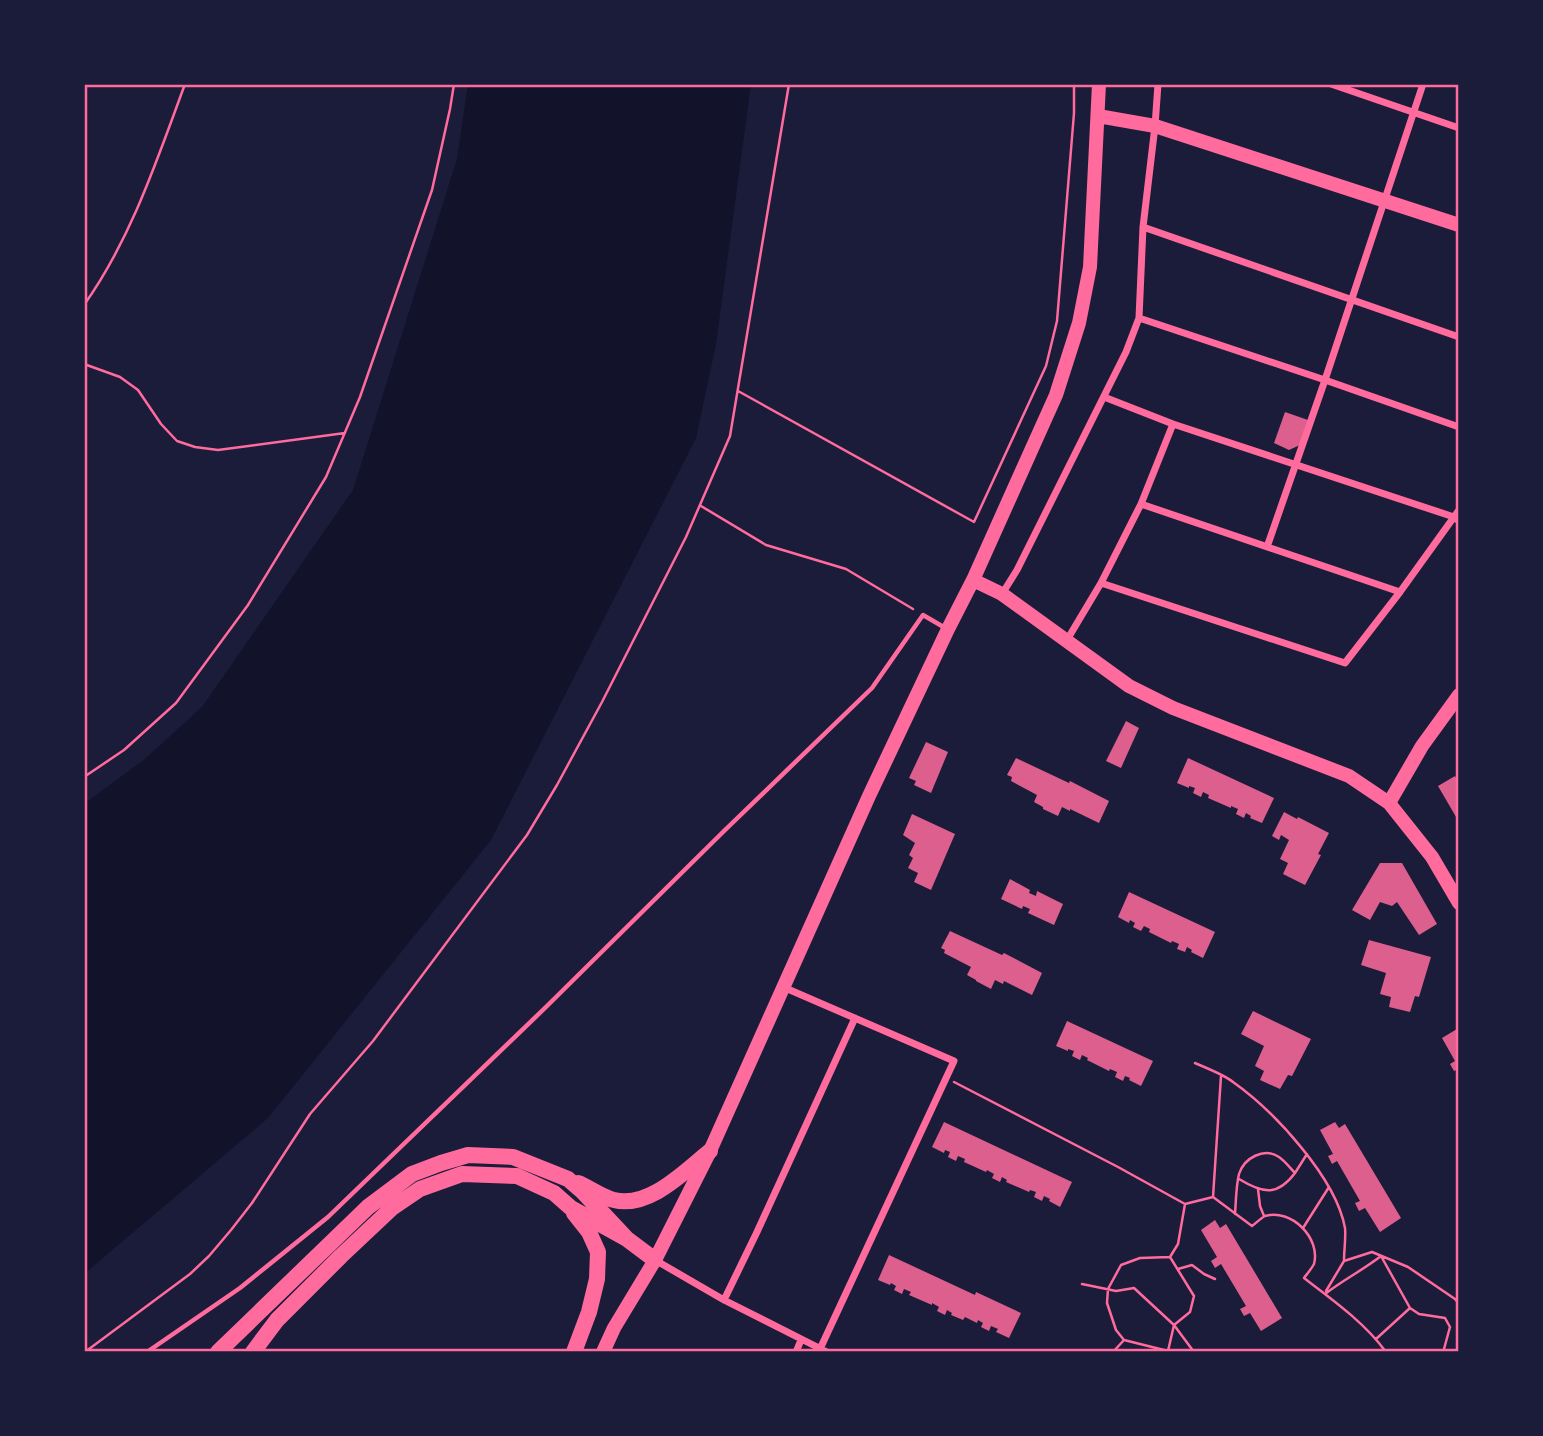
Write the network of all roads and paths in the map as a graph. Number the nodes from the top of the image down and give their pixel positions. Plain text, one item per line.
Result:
1 (186, 84) edge
2 (454, 84) edge
3 (789, 84) edge
4 (1074, 84) edge
5 (1099, 84) edge
6 (1158, 84) edge
7 (1331, 84) edge
8 (1423, 84) edge
9 (1413, 112) junction
10 (1098, 116) junction
11 (1155, 126) junction
12 (1459, 128) edge
13 (1384, 200) junction
14 (1459, 225) edge
15 (1143, 227) junction
16 (1352, 299) junction
17 (84, 305) edge
18 (1139, 318) junction
19 (1459, 337) edge
20 (84, 364) edge
21 (1325, 380) junction
22 (738, 391) junction
23 (1104, 397) junction
24 (1173, 424) junction
25 (1459, 427) edge
26 (345, 433) junction
27 (1295, 464) junction
28 (1141, 504) junction
29 (701, 506) junction
30 (1459, 510) edge
31 (1456, 519) edge
32 (1267, 547) junction
33 (973, 580) junction
34 (1101, 583) junction
35 (1400, 592) junction
36 (1002, 594) junction
37 (923, 615) junction
38 (947, 629) junction
39 (1067, 640) junction
40 (1459, 695) edge
41 (84, 777) edge
42 (1389, 803) junction
43 (1459, 903) edge
44 (782, 987) junction
45 (855, 1018) junction
46 (1195, 1063) dead end
47 (1220, 1076) junction
48 (947, 1079) dead end
49 (710, 1151) junction
50 (1307, 1154) junction
51 (1295, 1173) junction
52 (568, 1179) junction
53 (1238, 1180) junction
54 (1329, 1187) junction
55 (1258, 1189) junction
56 (1213, 1197) junction
57 (1185, 1205) junction
58 (571, 1208) junction
59 (1235, 1213) junction
60 (1265, 1216) junction
61 (1303, 1228) junction
62 (626, 1239) junction
63 (1381, 1256) junction
64 (1170, 1257) junction
65 (655, 1260) junction
66 (1344, 1261) junction
67 (1178, 1269) junction
68 (1215, 1279) dead end
69 (1082, 1284) dead end
70 (1108, 1289) junction
71 (1325, 1294) junction
72 (724, 1300) junction
73 (1459, 1304) edge
74 (1410, 1308) junction
75 (1174, 1325) junction
76 (1377, 1339) junction
77 (801, 1340) junction
78 (1124, 1340) junction
79 (823, 1351) edge
80 (85, 1352) edge
81 (148, 1352) edge
82 (218, 1352) edge
83 (253, 1352) edge
84 (574, 1352) edge
85 (603, 1352) edge
86 (796, 1352) edge
87 (1113, 1352) edge
88 (1194, 1352) edge
89 (1386, 1352) edge
90 (1444, 1352) edge

1 - 17 path
2 - 26 path
3 - 22 path
4 - 22 path
5 - 10 main road
6 - 11 street
7 - 9 street
8 - 9 street
9 - 12 street
9 - 13 street
10 - 11 main road
10 - 33 main road
11 - 13 main road
11 - 15 street
13 - 14 main road
13 - 16 street
15 - 16 street
15 - 18 street
16 - 19 street
16 - 21 street
18 - 21 street
18 - 23 street
20 - 26 path
21 - 25 street
21 - 27 street
22 - 29 path
23 - 24 street
23 - 36 street
24 - 27 street
24 - 28 street
26 - 41 path
27 - 31 street
27 - 32 street
28 - 32 street
28 - 34 street
29 - 37 path
29 - 80 path
30 - 31 street
31 - 35 street
32 - 35 street
33 - 36 main road
33 - 38 main road
34 - 35 street
34 - 39 street
36 - 39 main road
37 - 38 lane
37 - 81 lane
38 - 44 main road
39 - 42 main road
40 - 42 main road
42 - 43 main road
44 - 45 street
44 - 49 main road
45 - 72 street
45 - 79 street
46 - 47 path
47 - 50 path
47 - 56 path
48 - 57 path
49 - 52 highway
49 - 65 main road
50 - 51 path
50 - 54 path
51 - 53 path
51 - 55 path
52 - 62 highway
52 - 82 highway
53 - 55 path
53 - 59 path
54 - 61 path
54 - 66 path
55 - 60 path
56 - 57 path
56 - 59 path
57 - 64 path
58 - 62 highway
58 - 83 highway
58 - 84 highway
59 - 60 path
60 - 61 path
61 - 71 path
62 - 65 highway
63 - 66 path
63 - 71 path
63 - 73 path
63 - 74 path
64 - 67 path
64 - 70 path
65 - 72 street
65 - 85 main road
66 - 71 path
67 - 68 path
67 - 75 path
69 - 70 path
70 - 75 path
70 - 78 path
71 - 76 path
72 - 77 street
74 - 76 path
74 - 90 path
75 - 78 path
75 - 88 path
76 - 89 path
77 - 79 street
77 - 86 street
78 - 87 path

